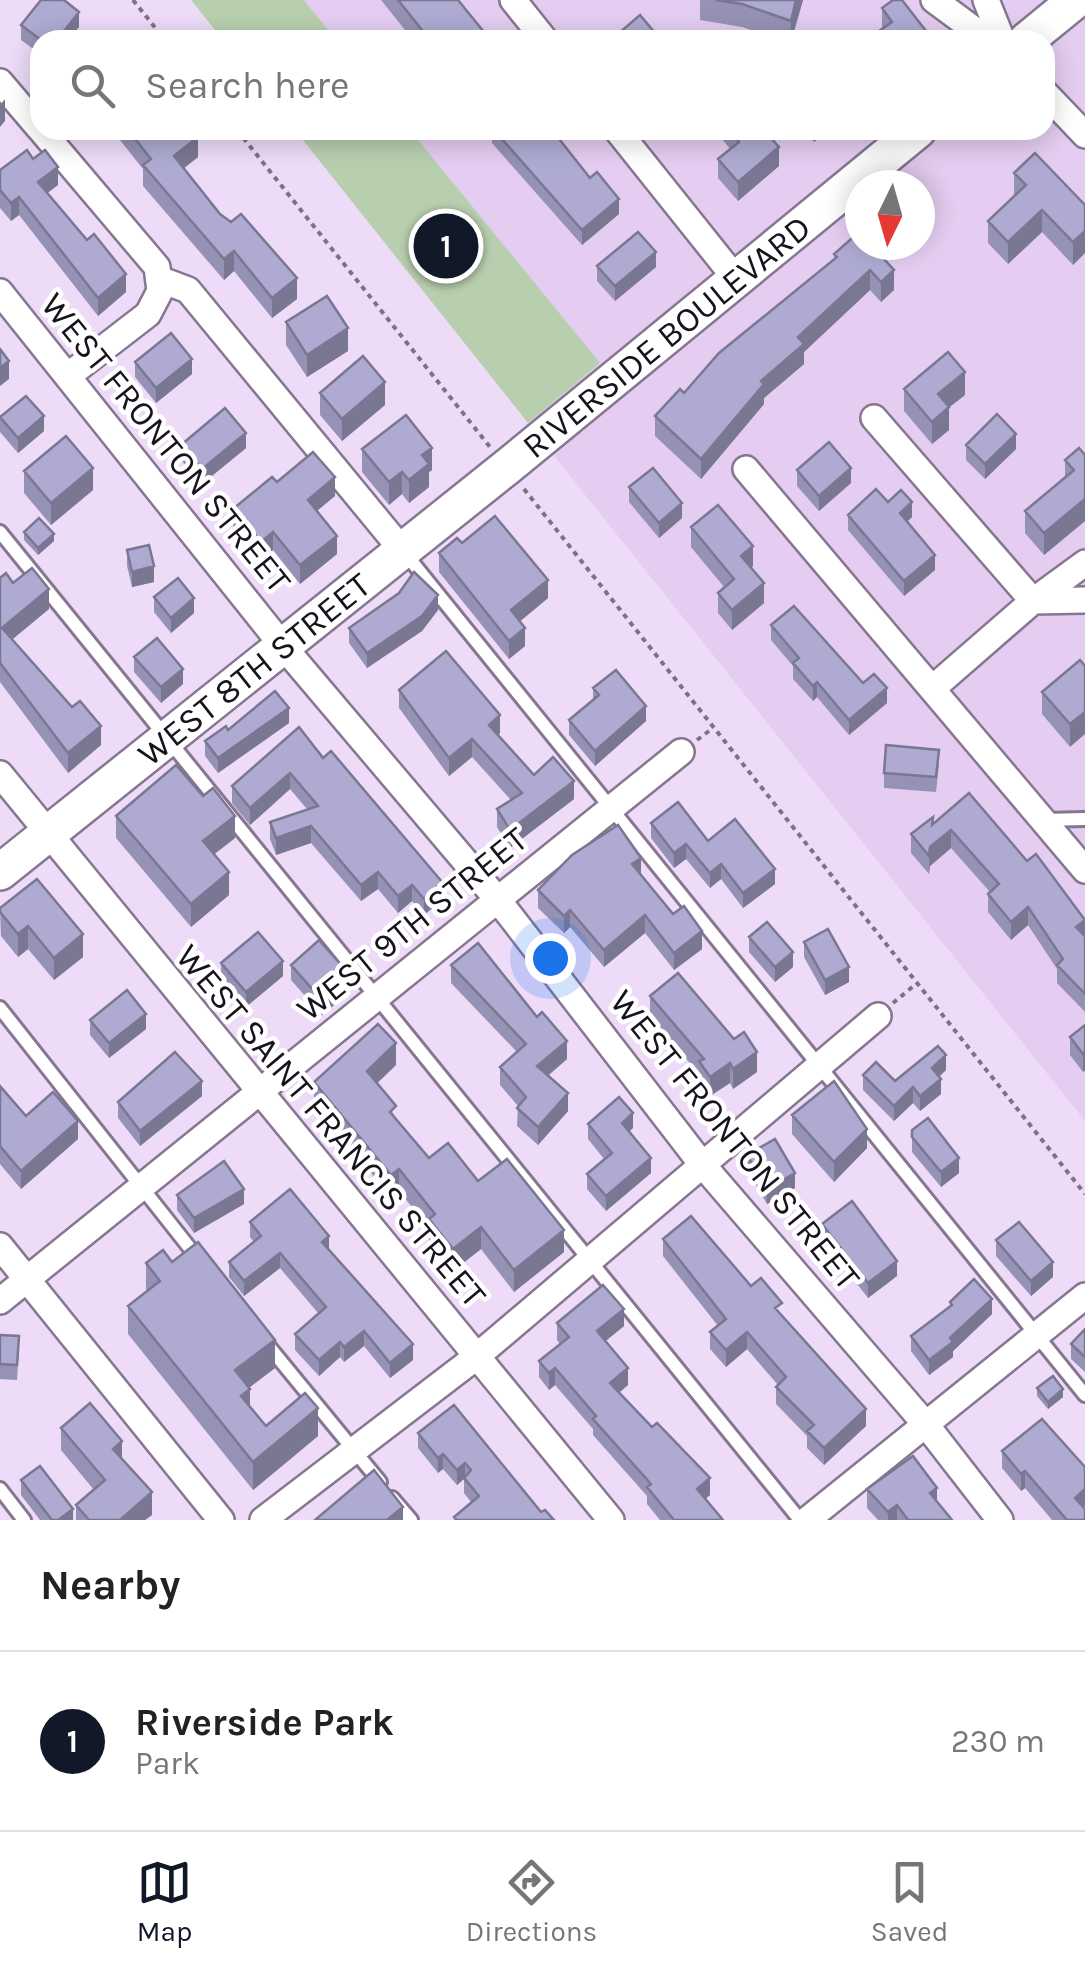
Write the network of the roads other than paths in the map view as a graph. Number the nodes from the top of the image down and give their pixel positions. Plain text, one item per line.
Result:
1 (513, 0) edge
2 (934, 0) edge
3 (986, 0) edge
4 (1076, 0) edge
5 (537, 30) edge
6 (974, 30) edge
7 (998, 30) edge
8 (1039, 30) edge
9 (0, 82) edge
10 (1055, 104) edge
11 (30, 118) edge
12 (1085, 135) edge
13 (48, 140) edge
14 (625, 140) edge
15 (906, 140) edge
16 (159, 279) junction
17 (736, 280) junction
18 (0, 292) edge
19 (69, 375) junction
20 (874, 418) dead end
21 (506, 467) joint
22 (746, 470) dead end
23 (0, 532) edge
24 (402, 550) junction
25 (1085, 563) edge
26 (1085, 600) edge
27 (1034, 601) junction
28 (282, 645) junction
29 (933, 688) junction
30 (166, 738) junction
31 (680, 752) dead end
32 (0, 774) edge
33 (609, 810) junction
34 (1085, 819) edge
35 (1043, 820) junction
36 (46, 834) junction
37 (1085, 870) edge
38 (0, 872) edge
39 (498, 900) junction
40 (377, 998) junction
41 (0, 1008) edge
42 (878, 1016) road end
43 (818, 1066) junction
44 (258, 1094) junction
45 (701, 1163) junction
46 (141, 1187) junction
47 (0, 1246) edge
48 (589, 1260) junction
49 (26, 1280) junction
50 (216, 1280) edge
51 (1085, 1296) edge
52 (0, 1301) edge
53 (254, 1327) edge
54 (1038, 1335) junction
55 (476, 1357) junction
56 (1085, 1395) edge
57 (927, 1426) junction
58 (354, 1451) junction
59 (0, 1489) edge
60 (24, 1520) edge
61 (221, 1520) edge
62 (263, 1520) edge
63 (410, 1520) edge
64 (610, 1520) edge
65 (804, 1520) edge
66 (1000, 1520) edge

1 - 5 street
2 - 6 street
3 - 7 street
4 - 8 street
9 - 11 street
10 - 12 street
13 - 16 street
14 - 17 street
15 - 17 street, RIVERSIDE BOULEVARD
16 - 19 street
16 - 24 street
17 - 21 street, RIVERSIDE BOULEVARD
18 - 19 street, WEST FRONTON STREET
19 - 28 street, WEST FRONTON STREET
20 - 27 street
21 - 24 street, WEST 8TH STREET
22 - 29 street
23 - 30 lane
24 - 28 street, WEST 8TH STREET
24 - 33 lane
25 - 27 street
26 - 27 street
27 - 29 street
28 - 30 street, WEST 8TH STREET
28 - 39 street, WEST FRONTON STREET
29 - 35 street
30 - 36 street, WEST 8TH STREET
30 - 40 lane
31 - 33 street, WEST 9TH STREET
32 - 36 street, WEST SAINT FRANCIS STREET
33 - 39 street, WEST 9TH STREET
33 - 43 lane
34 - 35 lane
35 - 37 street
36 - 38 street, WEST 8TH STREET
36 - 44 street, WEST SAINT FRANCIS STREET
39 - 40 street, WEST 9TH STREET
39 - 45 street, WEST FRONTON STREET
40 - 44 street, WEST 9TH STREET
40 - 48 lane
41 - 46 lane
42 - 43 street
43 - 45 street
43 - 54 lane
44 - 46 street, WEST 9TH STREET
44 - 55 street, WEST SAINT FRANCIS STREET
45 - 48 street
45 - 57 street, WEST FRONTON STREET
46 - 49 street, WEST 9TH STREET
46 - 50 lane
47 - 49 street
48 - 55 street
48 - 65 lane
49 - 52 street, WEST 9TH STREET
49 - 61 street
51 - 54 street
53 - 58 lane
54 - 56 lane
54 - 57 street
55 - 58 street
55 - 64 street, WEST SAINT FRANCIS STREET
57 - 65 street
57 - 66 street, WEST FRONTON STREET
58 - 62 street
58 - 63 lane
59 - 60 lane

